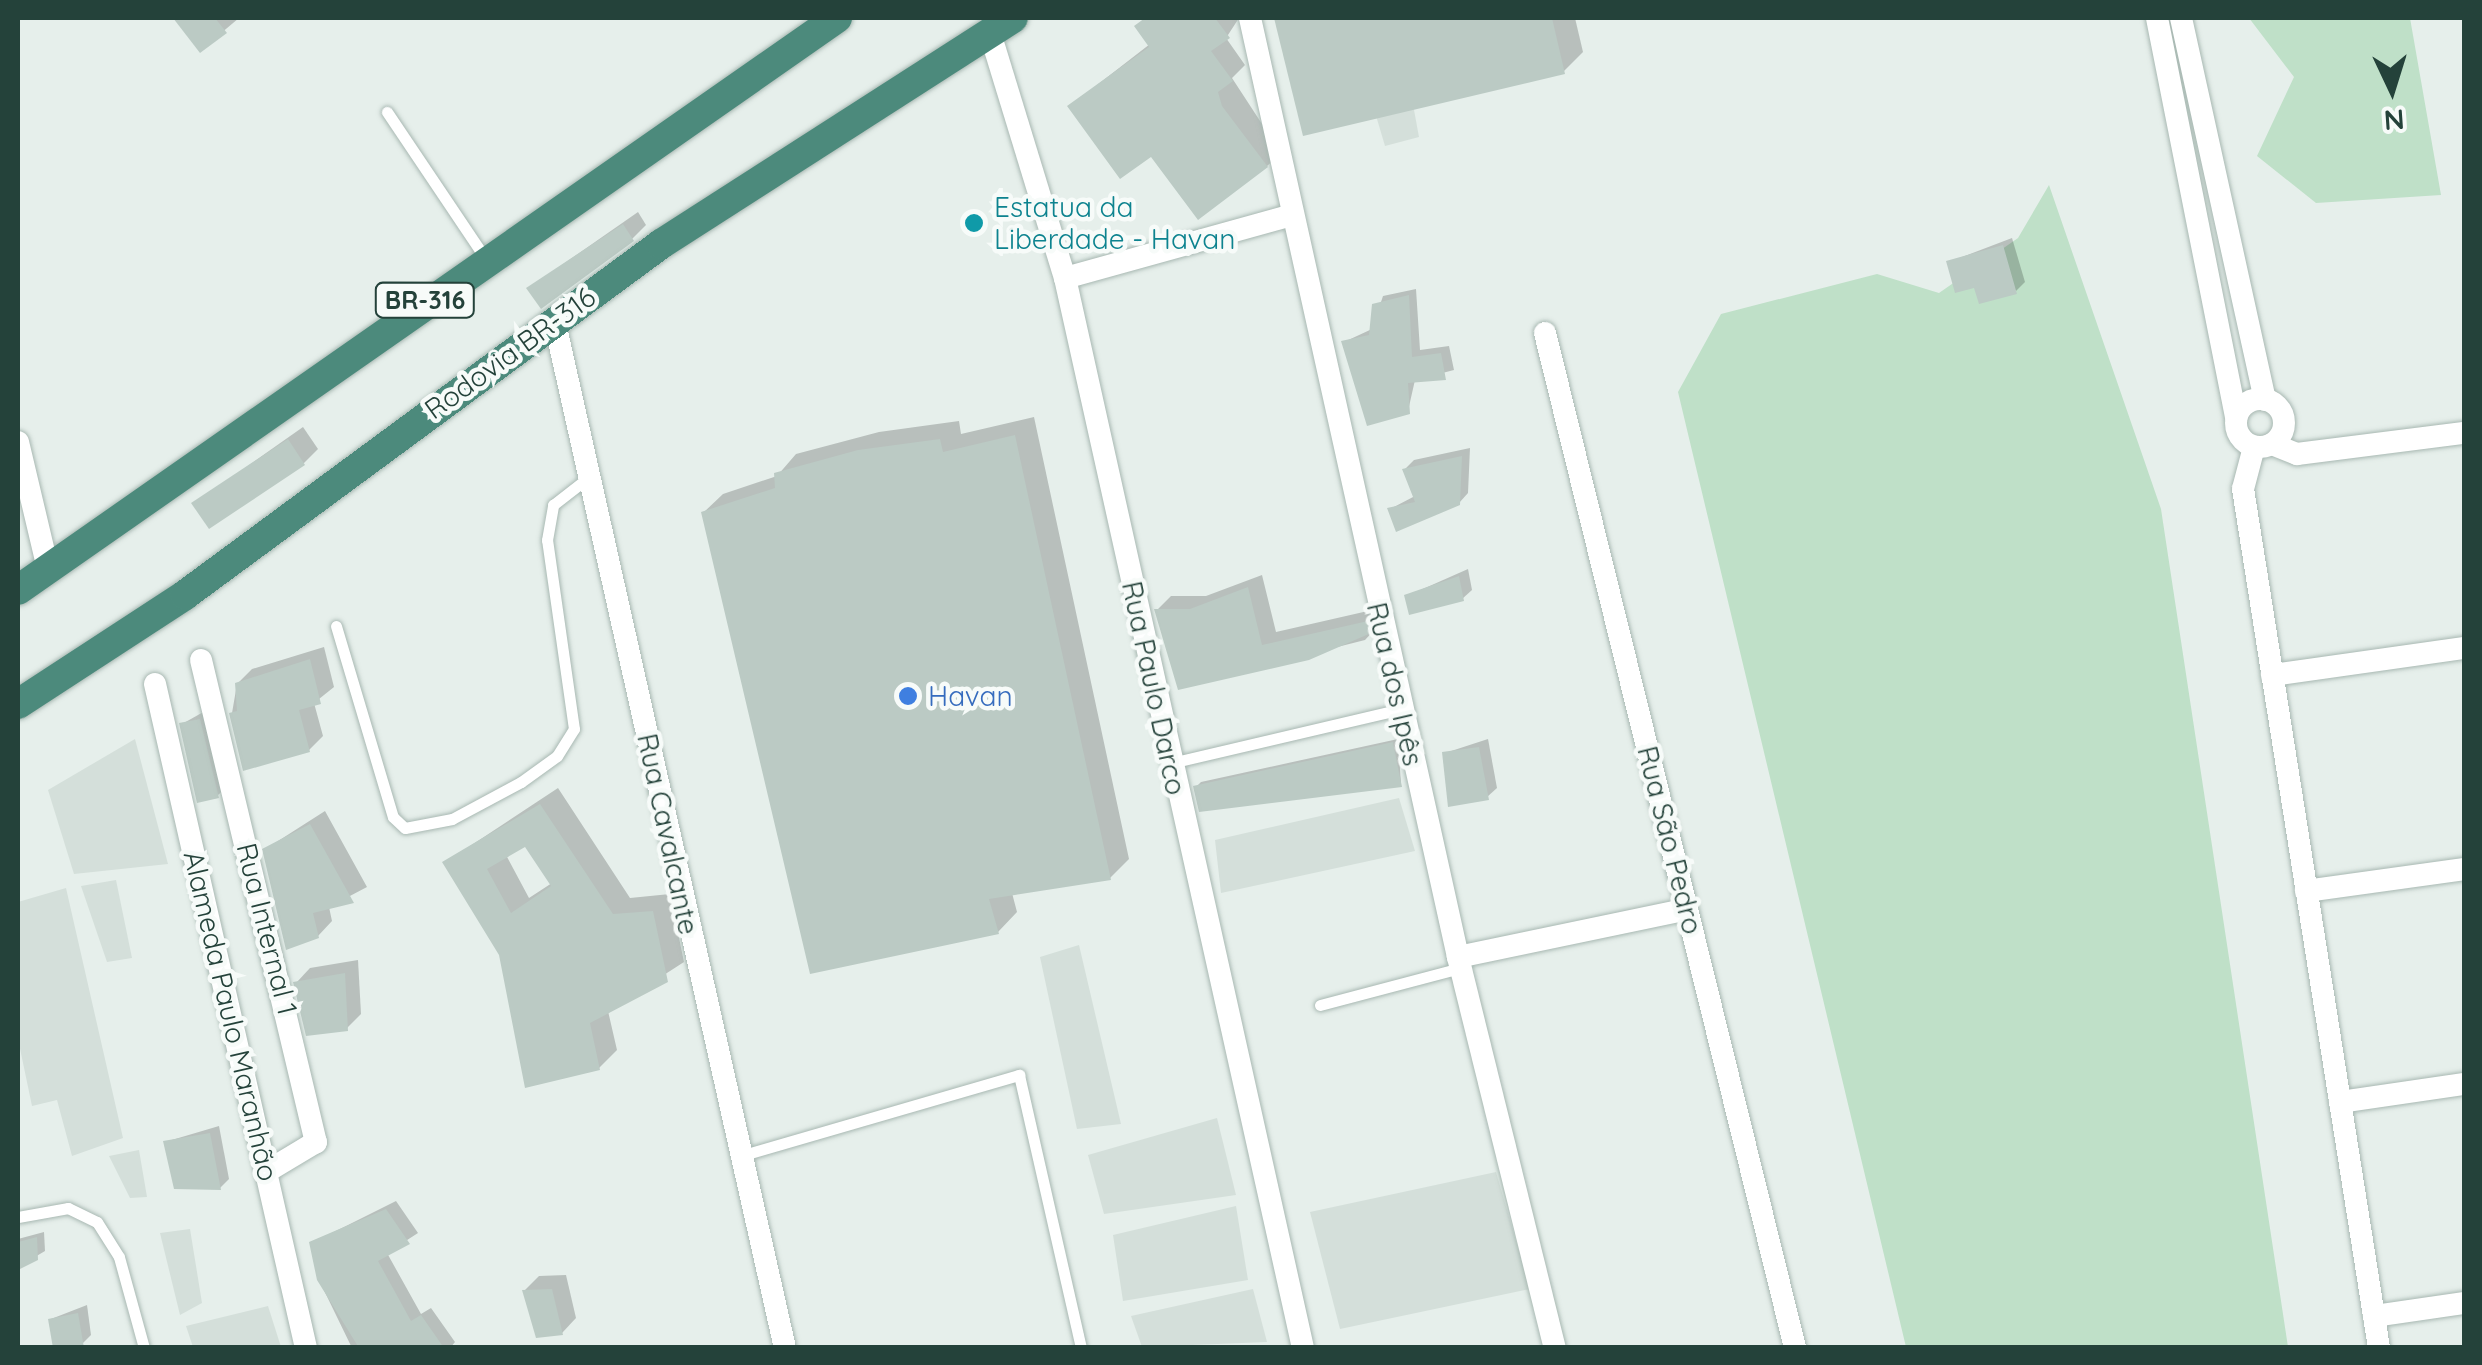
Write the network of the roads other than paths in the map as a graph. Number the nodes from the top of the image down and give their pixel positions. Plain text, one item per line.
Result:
1 (836, 18) edge
2 (1250, 18) edge
3 (2157, 18) edge
4 (2181, 18) edge
5 (1002, 25) edge
6 (387, 112) dead end
7 (1288, 216) junction
8 (485, 258) junction
9 (1065, 278) junction
10 (554, 319) junction
11 (1545, 333) dead end
12 (2266, 400) junction
13 (2236, 418) junction
14 (2464, 433) edge
15 (18, 442) edge
16 (2263, 446) junction
17 (594, 475) junction
18 (48, 569) junction
19 (18, 590) edge
20 (336, 626) dead end
21 (2464, 648) edge
22 (200, 660) dead end
23 (2272, 676) junction
24 (155, 684) dead end
25 (18, 704) edge
26 (1401, 709) junction
27 (1170, 763) junction
28 (2464, 869) edge
29 (2306, 891) junction
30 (1687, 909) junction
31 (1459, 963) junction
32 (1320, 1005) dead end
33 (2464, 1084) edge
34 (2340, 1102) junction
35 (736, 1158) junction
36 (266, 1172) junction
37 (18, 1217) edge
38 (2464, 1303) edge
39 (2374, 1316) junction
40 (144, 1348) edge
41 (306, 1348) edge
42 (785, 1348) edge
43 (1082, 1348) edge
44 (1303, 1348) edge
45 (1555, 1348) edge
46 (1794, 1348) edge
47 (2379, 1348) edge

1 - 8 highway, BR-316
2 - 7 street, Rua dos Ipês
3 - 13 street
4 - 12 street
5 - 9 street, Rua Paulo Darco
5 - 10 highway, Rodovia BR-316
6 - 8 lane
7 - 9 street
7 - 26 street, Rua dos Ipês
8 - 18 highway, BR-316
9 - 27 street, Rua Paulo Darco
10 - 17 street, Rua Cavalcante
10 - 25 highway, Rodovia BR-316
11 - 30 street, Rua São Pedro
12 - 13 street
12 - 16 street
13 - 16 street
14 - 16 street
15 - 18 street
16 - 23 street
17 - 20 lane
17 - 35 street, Rua Cavalcante
18 - 19 highway, BR-316
21 - 23 street
22 - 36 street, Rua Internal 1
23 - 29 street
24 - 36 street, Alameda Paulo Maranhão
26 - 27 lane
26 - 31 street, Rua dos Ipês
27 - 44 street, Rua Paulo Darco
28 - 29 street
29 - 34 street
30 - 31 street
30 - 46 street, Rua São Pedro
31 - 32 lane
31 - 45 street, Rua dos Ipês
33 - 34 street
34 - 39 street
35 - 42 street, Rua Cavalcante
35 - 43 lane
36 - 41 street, Alameda Paulo Maranhão
37 - 40 lane
38 - 39 street
39 - 47 street

